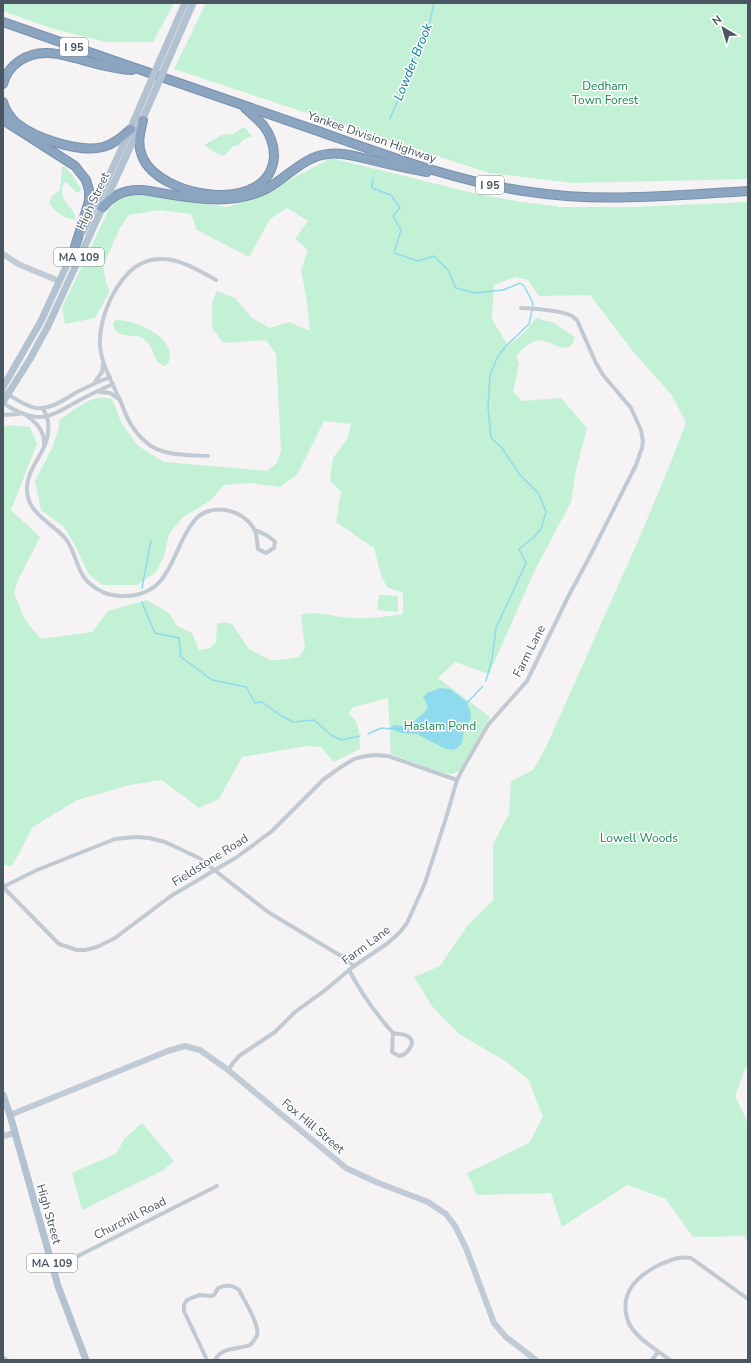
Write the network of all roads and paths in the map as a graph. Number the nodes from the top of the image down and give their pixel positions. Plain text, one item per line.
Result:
1 (185, 3) edge
2 (193, 3) edge
3 (3, 22) edge
4 (163, 62) junction
5 (145, 71) junction
6 (3, 84) edge
7 (152, 90) junction
8 (3, 102) edge
9 (243, 106) junction
10 (3, 120) edge
11 (142, 120) junction
12 (131, 129) junction
13 (446, 174) junction
14 (748, 192) edge
15 (102, 208) junction
16 (75, 247) junction
17 (3, 254) edge
18 (216, 280) dead end
19 (60, 281) junction
20 (521, 308) dead end
21 (103, 361) junction
22 (110, 377) junction
23 (113, 384) junction
24 (91, 385) junction
25 (3, 387) edge
26 (6, 393) edge
27 (94, 393) junction
28 (120, 399) junction
29 (3, 402) edge
30 (42, 408) junction
31 (24, 414) junction
32 (3, 415) edge
33 (47, 416) junction
34 (43, 451) junction
35 (208, 456) dead end
36 (255, 530) junction
37 (457, 780) junction
38 (215, 870) junction
39 (3, 887) edge
40 (354, 966) junction
41 (349, 970) junction
42 (394, 1033) junction
43 (228, 1070) junction
44 (3, 1095) edge
45 (10, 1115) junction
46 (15, 1133) junction
47 (3, 1136) edge
48 (217, 1186) dead end
49 (53, 1268) junction
50 (748, 1299) edge
51 (658, 1352) junction
52 (663, 1355) junction
53 (3, 1357) edge
54 (7, 1360) edge
55 (86, 1360) edge
56 (207, 1360) edge
57 (215, 1360) edge
58 (536, 1360) edge
59 (652, 1360) edge
60 (660, 1360) edge
61 (670, 1360) edge

1 - 4 main road, High Street / MA 109
2 - 4 main road, High Street / MA 109
3 - 5 highway, Yankee Division Highway / I 95
4 - 7 main road, High Street / MA 109, bridge
5 - 6 highway
5 - 9 highway, Yankee Division Highway / I 95
7 - 11 main road, High Street / MA 109
7 - 12 main road, High Street / MA 109
8 - 12 highway
9 - 11 highway
9 - 13 highway, Yankee Division Highway / I 95
10 - 16 highway
11 - 15 main road, High Street / MA 109
12 - 16 main road, High Street / MA 109
13 - 14 highway, Yankee Division Highway / I 95
13 - 15 highway
15 - 26 main road, High Street / MA 109
16 - 19 main road, High Street / MA 109
17 - 19 street
18 - 21 street
19 - 25 main road, High Street / MA 109
20 - 37 street, Farm Lane
21 - 22 street
21 - 24 street
22 - 23 street
22 - 24 street
23 - 27 street
23 - 28 street
24 - 30 street
26 - 29 main road, High Street / MA 109
26 - 30 street
27 - 28 street
27 - 33 street
28 - 35 street
29 - 31 street
30 - 33 street
31 - 32 street
31 - 33 street
31 - 34 street
33 - 34 street
34 - 36 street
36 - 36 street
37 - 38 street, Fieldstone Road
37 - 40 street, Farm Lane
38 - 39 street
38 - 39 street, Fieldstone Road
38 - 40 street
40 - 41 street, Farm Lane
41 - 42 street
41 - 43 street, Farm Lane
42 - 42 street
43 - 45 street, Fox Hill Street
43 - 58 street, Fox Hill Street
44 - 45 main road, High Street / MA 109
45 - 46 main road, High Street / MA 109
46 - 47 street
46 - 49 main road, High Street / MA 109
48 - 49 street, Churchill Road
49 - 55 main road, High Street / MA 109
50 - 51 street
51 - 52 street
51 - 59 street
52 - 60 street
52 - 61 street
53 - 54 street
56 - 57 street

